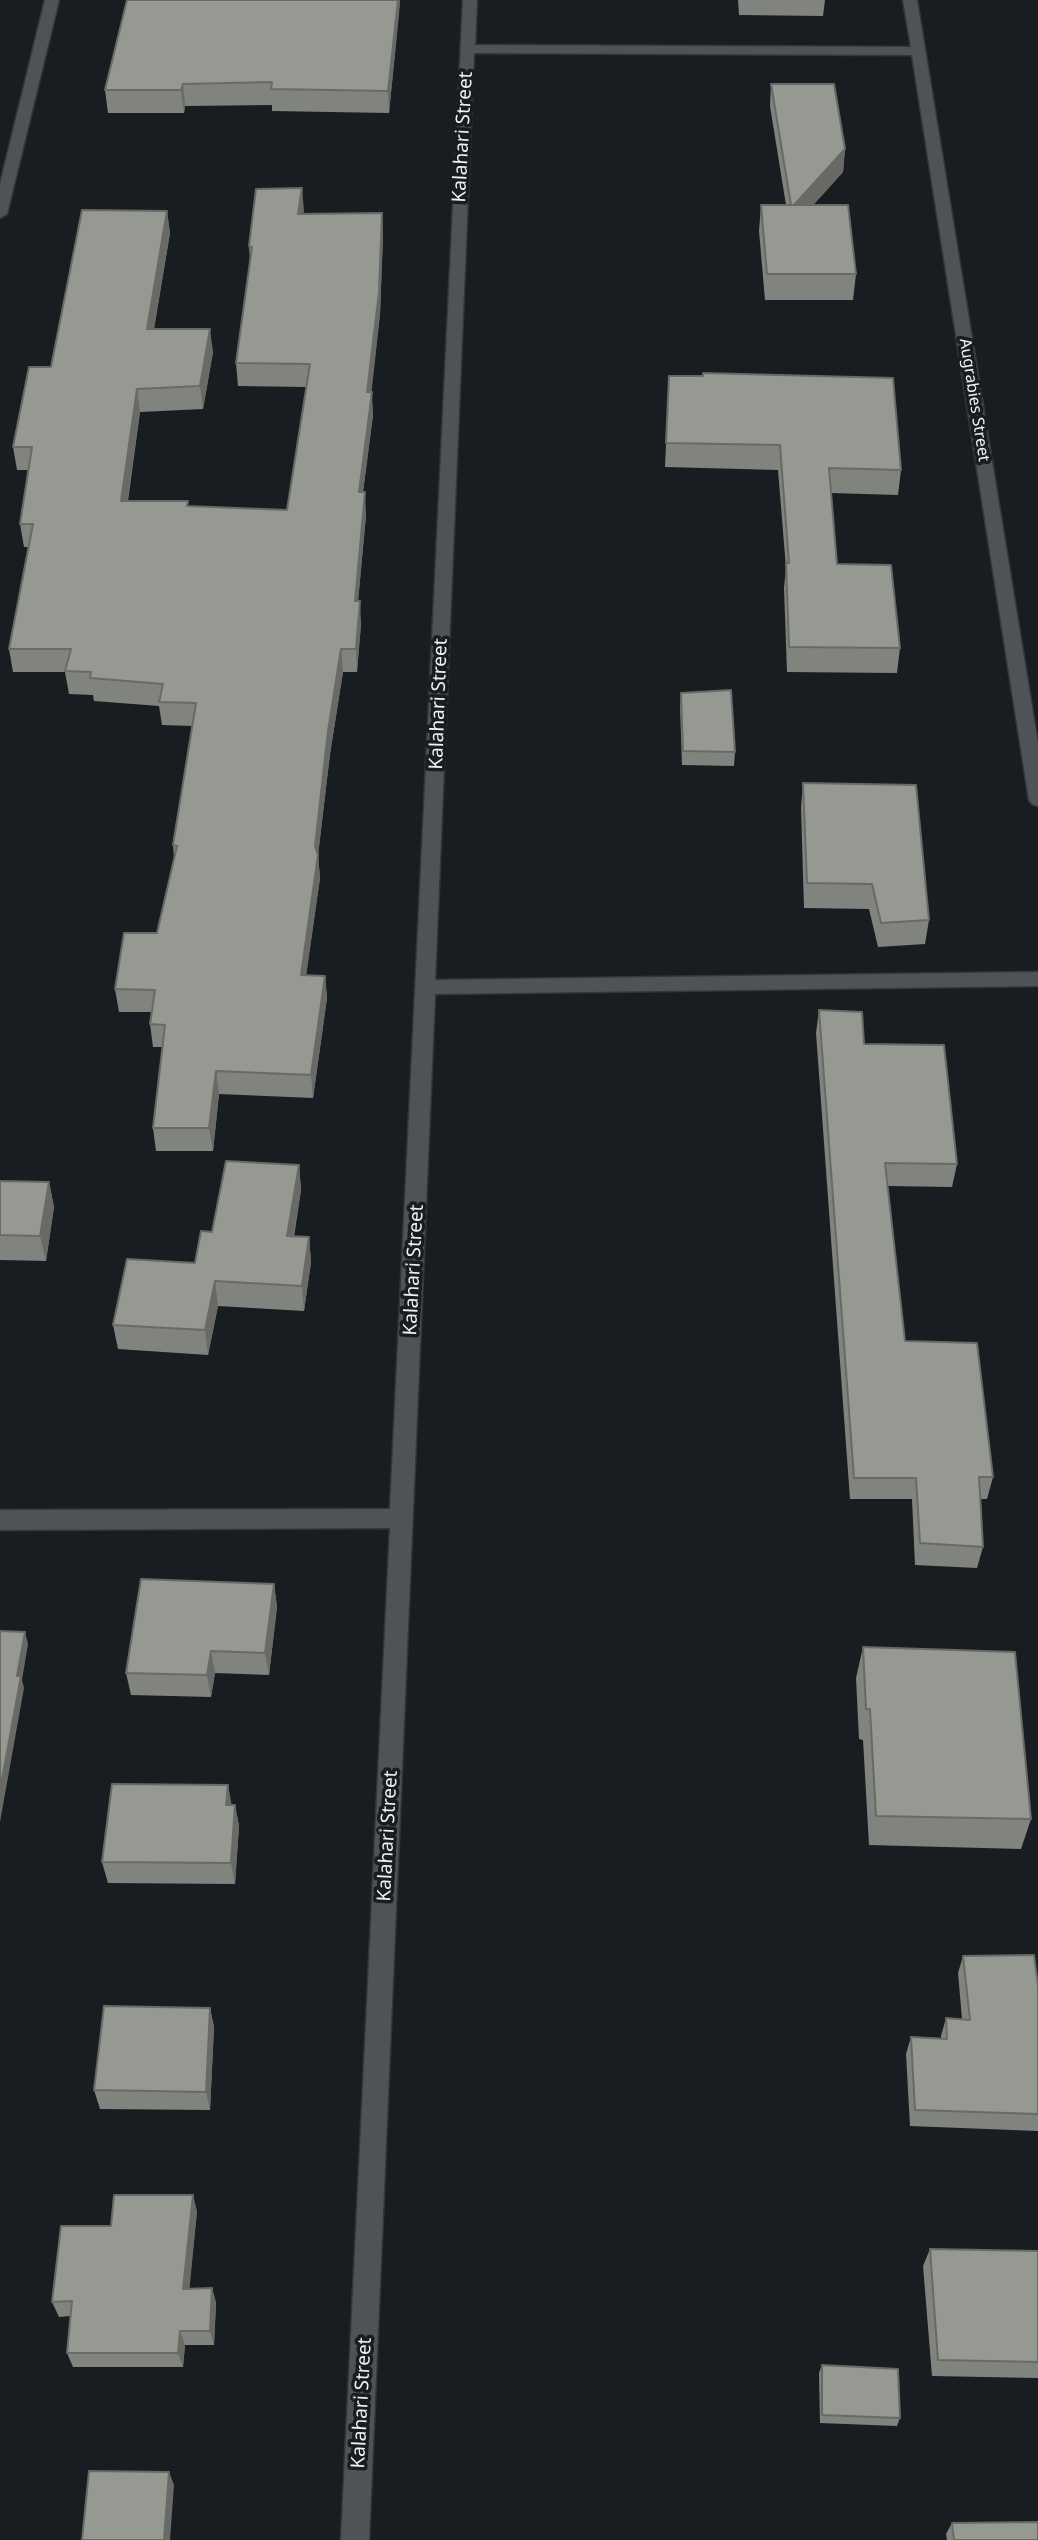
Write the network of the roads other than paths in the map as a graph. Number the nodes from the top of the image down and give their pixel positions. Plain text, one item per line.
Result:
1 (52, 0) edge
2 (470, 0) edge
3 (910, 0) edge
4 (468, 49) junction
5 (918, 51) junction
6 (0, 215) edge
7 (1038, 800) edge
8 (1038, 979) edge
9 (427, 987) junction
10 (403, 1518) junction
11 (0, 1520) edge
12 (355, 2540) edge

1 - 6 street
2 - 4 street, Kalahari Street
3 - 5 street, Augrabies Street
4 - 5 street
4 - 9 street, Kalahari Street
5 - 7 street, Augrabies Street
8 - 9 street
9 - 10 street, Kalahari Street
10 - 11 street
10 - 12 street, Kalahari Street

